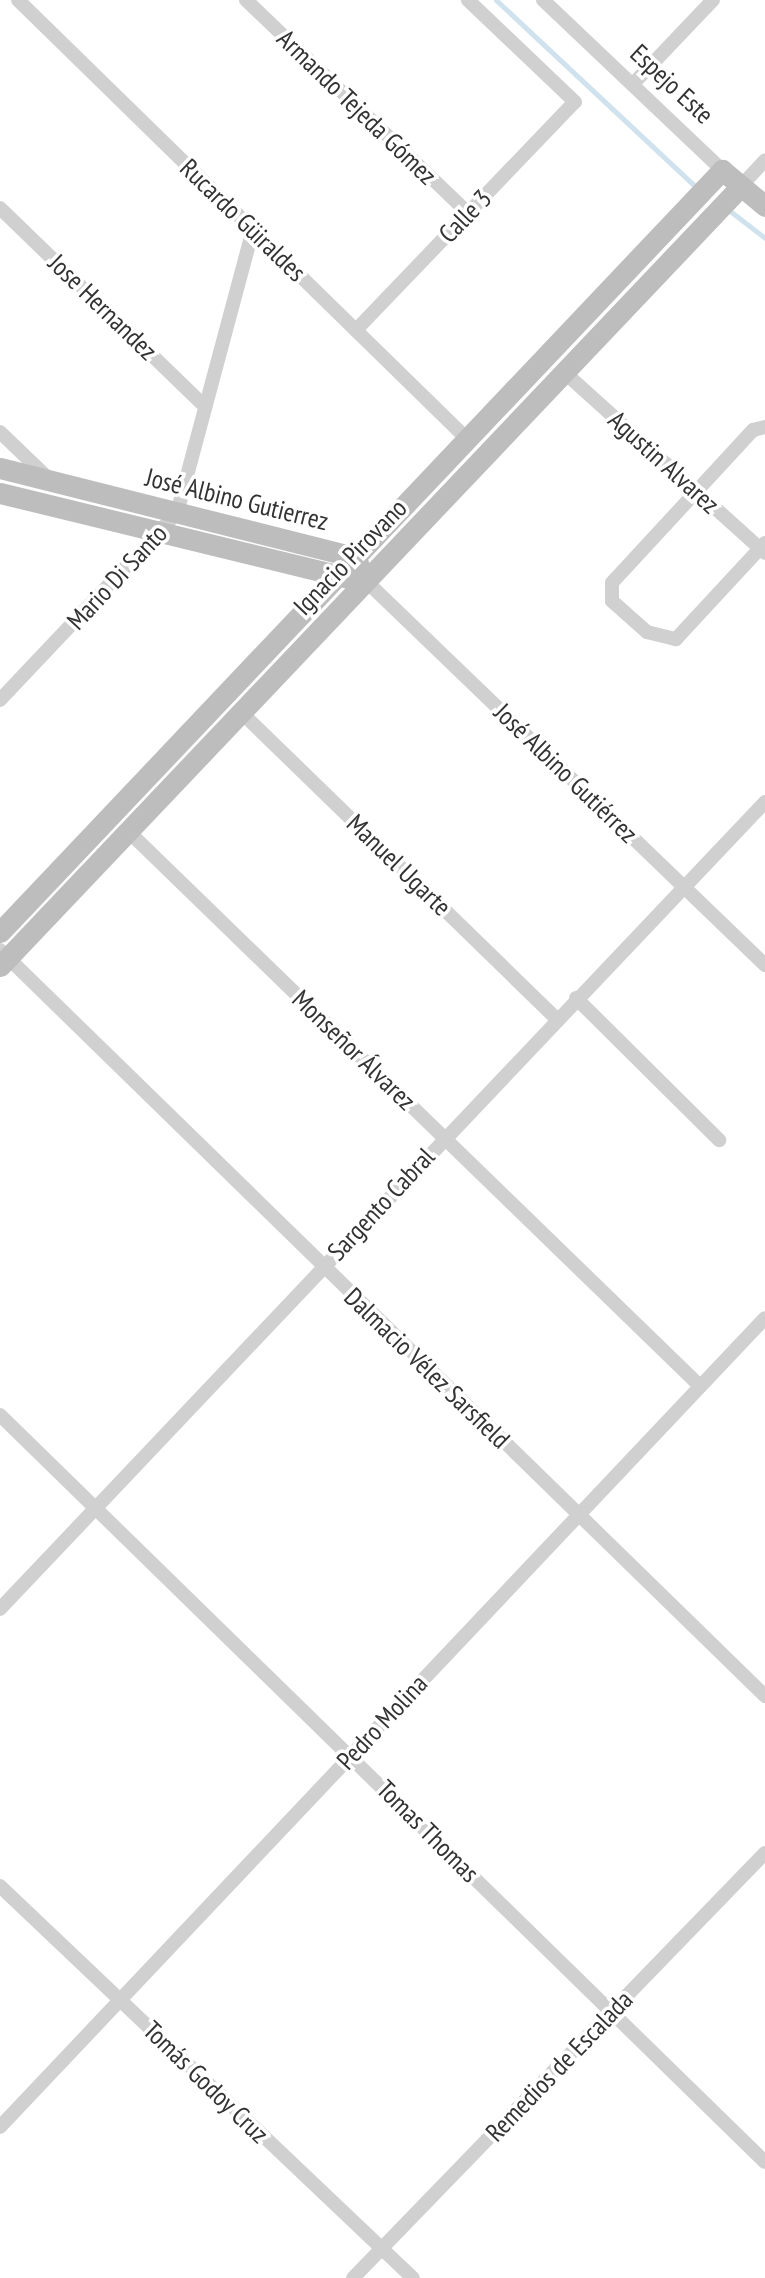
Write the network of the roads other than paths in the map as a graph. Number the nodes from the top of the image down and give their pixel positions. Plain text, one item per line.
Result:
1 (18, 0) edge
2 (246, 0) edge
3 (468, 0) edge
4 (543, 0) edge
5 (713, 0) edge
6 (633, 84) junction
7 (765, 159) edge
8 (722, 170) junction
9 (740, 186) junction
10 (765, 206) edge
11 (0, 208) edge
12 (468, 214) junction
13 (253, 230) junction
14 (356, 330) junction
15 (564, 372) junction
16 (205, 407) junction
17 (484, 422) junction
18 (765, 428) edge
19 (0, 432) edge
20 (502, 438) junction
21 (467, 439) junction
22 (451, 456) junction
23 (0, 468) edge
24 (468, 473) junction
25 (51, 481) junction
26 (697, 492) junction
27 (0, 493) edge
28 (177, 513) junction
29 (160, 532) junction
30 (763, 548) edge
31 (355, 557) junction
32 (337, 576) junction
33 (366, 581) junction
34 (0, 700) edge
35 (241, 712) junction
36 (765, 802) edge
37 (128, 831) junction
38 (684, 887) junction
39 (0, 932) edge
40 (3, 958) edge
41 (765, 965) edge
42 (576, 998) junction
43 (557, 1018) junction
44 (444, 1138) junction
45 (719, 1140) dead end
46 (323, 1265) junction
47 (765, 1318) edge
48 (700, 1386) junction
49 (0, 1415) edge
50 (96, 1508) junction
51 (578, 1514) junction
52 (0, 1609) edge
53 (765, 1696) edge
54 (351, 1755) junction
55 (765, 1853) edge
56 (0, 1886) edge
57 (120, 2000) junction
58 (611, 2011) junction
59 (0, 2127) edge
60 (765, 2162) edge
61 (382, 2250) junction
62 (353, 2278) edge
63 (413, 2278) edge

1 - 13 street, Rucardo Güiraldes
2 - 12 street, Armando Tejeda Gómez
3 - 12 street, Calle 3
4 - 6 street, Espejo Este
5 - 6 street
6 - 8 street, Espejo Este
7 - 9 street
8 - 9 street, Espejo Este
8 - 17 street, Ignacio Pirovano
9 - 10 street, Espejo Este
9 - 15 street, Ignacio Pirovano
11 - 16 street, Jose Hernandez
12 - 14 street, Calle 3
13 - 14 street, Rucardo Güiraldes
13 - 16 street, Mario Di Santo
14 - 21 street, Rucardo Güiraldes
15 - 20 street, Ignacio Pirovano
15 - 26 street, Agustin Alvarez
16 - 28 street, Mario Di Santo
17 - 20 street
17 - 21 street, Ignacio Pirovano
18 - 26 street
19 - 25 street
20 - 24 street, Ignacio Pirovano
21 - 22 street, Ignacio Pirovano
22 - 24 street
22 - 31 street, Ignacio Pirovano
23 - 25 street, José Albino Gutierrez
24 - 33 street, Ignacio Pirovano
25 - 28 street, José Albino Gutierrez
26 - 30 street, Agustin Alvarez
26 - 30 street
27 - 29 street, José Albino Gutierrez
28 - 29 street, Mario Di Santo
28 - 31 street, José Albino Gutierrez
29 - 32 street, José Albino Gutierrez
29 - 34 street, Mario Di Santo
31 - 32 street, Ignacio Pirovano
31 - 33 street, José Albino Gutierrez
32 - 33 street, José Albino Gutierrez
32 - 39 street, Ignacio Pirovano
33 - 35 street, Ignacio Pirovano
33 - 38 street, José Albino Gutiérrez
35 - 37 street, Ignacio Pirovano
35 - 43 street, Manuel Ugarte
36 - 38 street, Sargento Cabral
37 - 40 street, Ignacio Pirovano
37 - 44 street, Monseñor Álvarez
38 - 41 street, José Albino Gutiérrez
38 - 42 street, Sargento Cabral
40 - 46 street, Dalmacio Vélez Sarsfield
42 - 43 street, Sargento Cabral
42 - 45 street
43 - 44 street, Sargento Cabral
44 - 46 street, Sargento Cabral
44 - 48 street, Monseñor Álvarez
46 - 50 street, Sargento Cabral
46 - 51 street, Dalmacio Vélez Sarsfield
47 - 48 street, Pedro Molina
48 - 51 street, Pedro Molina
49 - 50 street, Tomas Thomas
50 - 52 street, Sargento Cabral
50 - 54 street, Tomas Thomas
51 - 53 street, Dalmacio Vélez Sarsfield
51 - 54 street, Pedro Molina
54 - 57 street, Pedro Molina
54 - 58 street, Tomas Thomas
55 - 58 street, Remedios de Escalada
56 - 57 street, Tomás Godoy Cruz
57 - 59 street, Pedro Molina
57 - 61 street, Tomás Godoy Cruz
58 - 60 street, Tomas Thomas
58 - 61 street, Remedios de Escalada
61 - 62 street, Remedios de Escalada
61 - 63 street, Tomás Godoy Cruz

